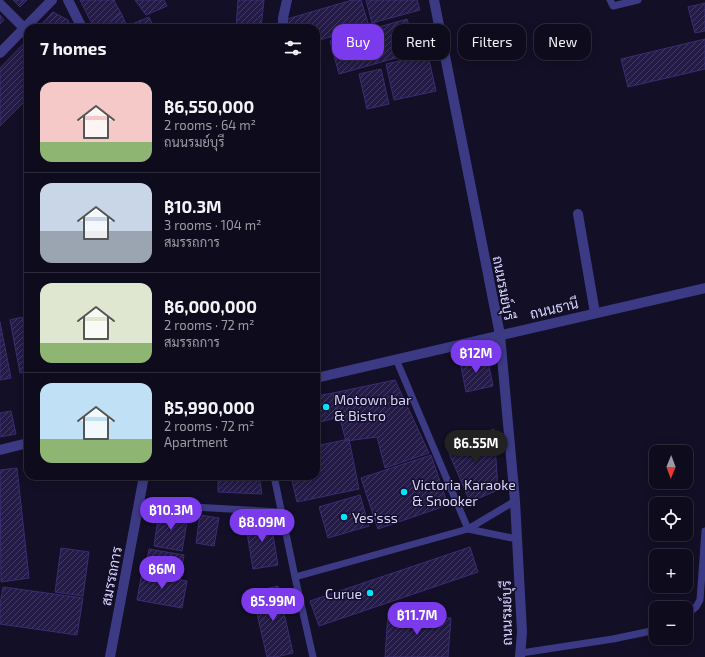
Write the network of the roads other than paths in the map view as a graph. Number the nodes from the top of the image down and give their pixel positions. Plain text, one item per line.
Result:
1 (52, 0) edge
2 (68, 0) edge
3 (287, 0) edge
4 (434, 0) edge
5 (610, 0) edge
6 (638, 0) edge
7 (0, 4) edge
8 (28, 24) edge
9 (80, 24) edge
10 (283, 24) edge
11 (24, 28) joint
12 (0, 53) edge
13 (578, 214) dead end
14 (705, 288) edge
15 (595, 313) junction
16 (500, 335) junction
17 (396, 359) junction
18 (320, 377) edge
19 (24, 444) edge
20 (0, 450) edge
21 (143, 480) edge
22 (275, 480) edge
23 (515, 500) junction
24 (139, 504) junction
25 (281, 512) junction
26 (468, 528) junction
27 (705, 531) edge
28 (516, 539) junction
29 (295, 577) junction
30 (693, 609) edge
31 (649, 631) edge
32 (520, 655) edge
33 (110, 657) edge
34 (313, 657) edge

1 - 8 street
2 - 9 street
3 - 10 street
4 - 16 street, ถนนรมย์บุรี
5 - 6 lane
7 - 11 street
11 - 12 street
13 - 15 street
14 - 15 street, ถนนธานี
15 - 16 street, ถนนธานี
16 - 17 street, ถนนธานี
16 - 23 street, ถนนรมย์บุรี
17 - 18 street, ถนนธานี
17 - 26 lane
19 - 20 street
21 - 24 street, สมรรถการ
22 - 25 lane
23 - 26 lane
23 - 28 street, ถนนรมย์บุรี
24 - 25 lane
24 - 33 street, สมรรถการ
25 - 29 lane
26 - 28 lane
26 - 29 lane
27 - 30 lane
28 - 32 street, ถนนรมย์บุรี
29 - 34 lane
31 - 32 lane

